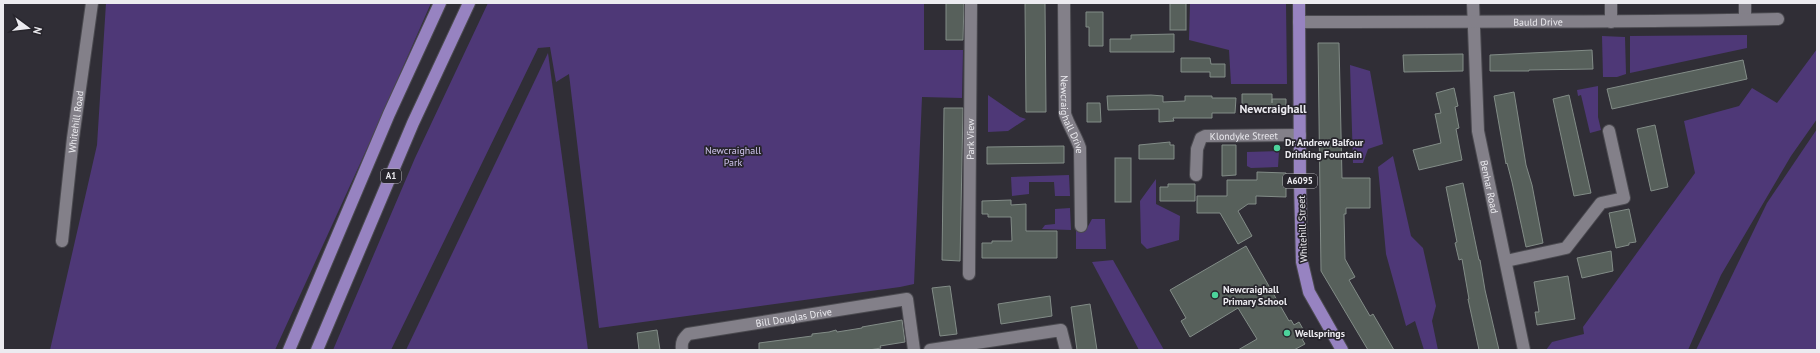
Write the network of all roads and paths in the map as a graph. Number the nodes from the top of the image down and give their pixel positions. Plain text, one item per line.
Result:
1 (92, 3) edge
2 (440, 3) edge
3 (469, 3) edge
4 (971, 3) edge
5 (1064, 3) edge
6 (1299, 3) edge
7 (1473, 3) edge
8 (1611, 3) edge
9 (1745, 3) edge
10 (1745, 19) junction
11 (1778, 19) dead end
12 (1473, 21) junction
13 (1299, 22) junction
14 (1611, 22) junction
15 (1610, 131) dead end
16 (1300, 135) junction
17 (1196, 174) dead end
18 (1081, 226) dead end
19 (62, 241) dead end
20 (1506, 261) junction
21 (969, 274) dead end
22 (682, 344) edge
23 (289, 350) edge
24 (318, 350) edge
25 (914, 350) edge
26 (930, 350) edge
27 (1066, 350) edge
28 (1342, 350) edge
29 (1524, 350) edge

1 - 19 street, Whitehill Road
2 - 23 main road, A1
3 - 24 main road, A1
4 - 21 street, Park View
5 - 18 street, Newcraighall Drive
6 - 13 main road, Whitehill Street / A6095
7 - 12 street, Benhar Road
8 - 14 street
9 - 10 street
10 - 11 street, Bauld Drive
10 - 14 street, Bauld Drive
12 - 13 street, Bauld Drive
12 - 14 street, Bauld Drive
12 - 20 street, Benhar Road
13 - 16 main road, Whitehill Street / A6095
15 - 20 street
16 - 17 street, Klondyke Street
16 - 28 main road, Whitehill Street / A6095
20 - 29 street, Benhar Road
22 - 25 street, Bill Douglas Drive
26 - 27 street

